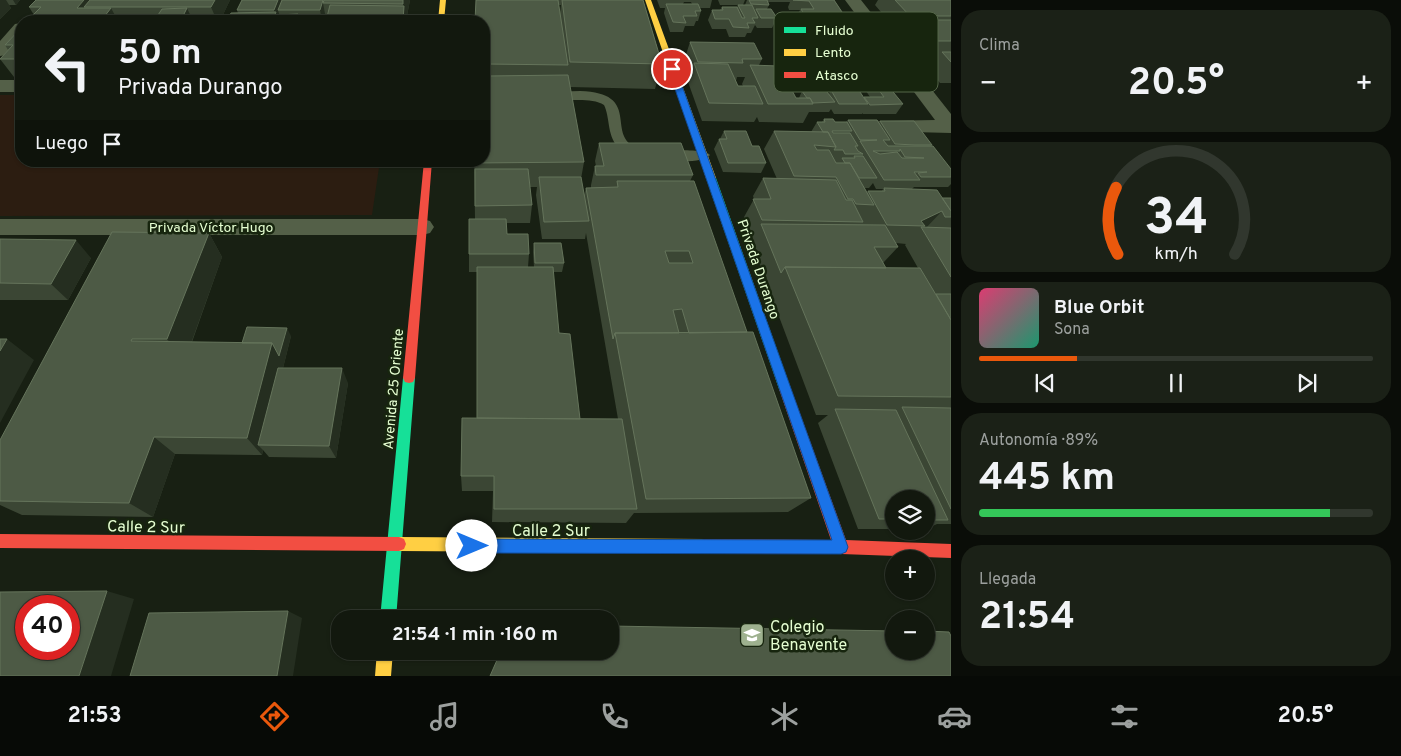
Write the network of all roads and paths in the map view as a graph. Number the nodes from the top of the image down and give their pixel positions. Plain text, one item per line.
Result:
1 (443, 0) edge
2 (648, 0) edge
3 (853, 0) edge
4 (862, 12) edge
5 (442, 15) edge
6 (15, 35) edge
7 (0, 51) edge
8 (0, 86) edge
9 (15, 86) edge
10 (924, 92) edge
11 (531, 96) edge
12 (951, 127) edge
13 (858, 128) edge
14 (702, 155) junction
15 (427, 167) edge
16 (0, 227) edge
17 (128, 227) junction
18 (422, 228) junction
19 (115, 253) edge
20 (0, 541) edge
21 (394, 545) junction
22 (841, 547) junction
23 (951, 551) edge
24 (389, 610) edge
25 (384, 660) edge
26 (382, 676) edge

1 - 5 street
2 - 14 street, Privada Durango
3 - 4 street
6 - 7 street
8 - 9 street
10 - 12 street
11 - 14 lane
12 - 13 street
14 - 22 street, Privada Durango
15 - 18 street, Avenida 25 Oriente
16 - 17 street, Privada Víctor Hugo
17 - 18 street, Privada Víctor Hugo
17 - 19 street
18 - 21 street, Avenida 25 Oriente
20 - 21 street, Calle 2 Sur
21 - 22 street, Calle 2 Sur
21 - 24 street, Avenida 25 Oriente
22 - 23 street, Calle 2 Sur
25 - 26 street

